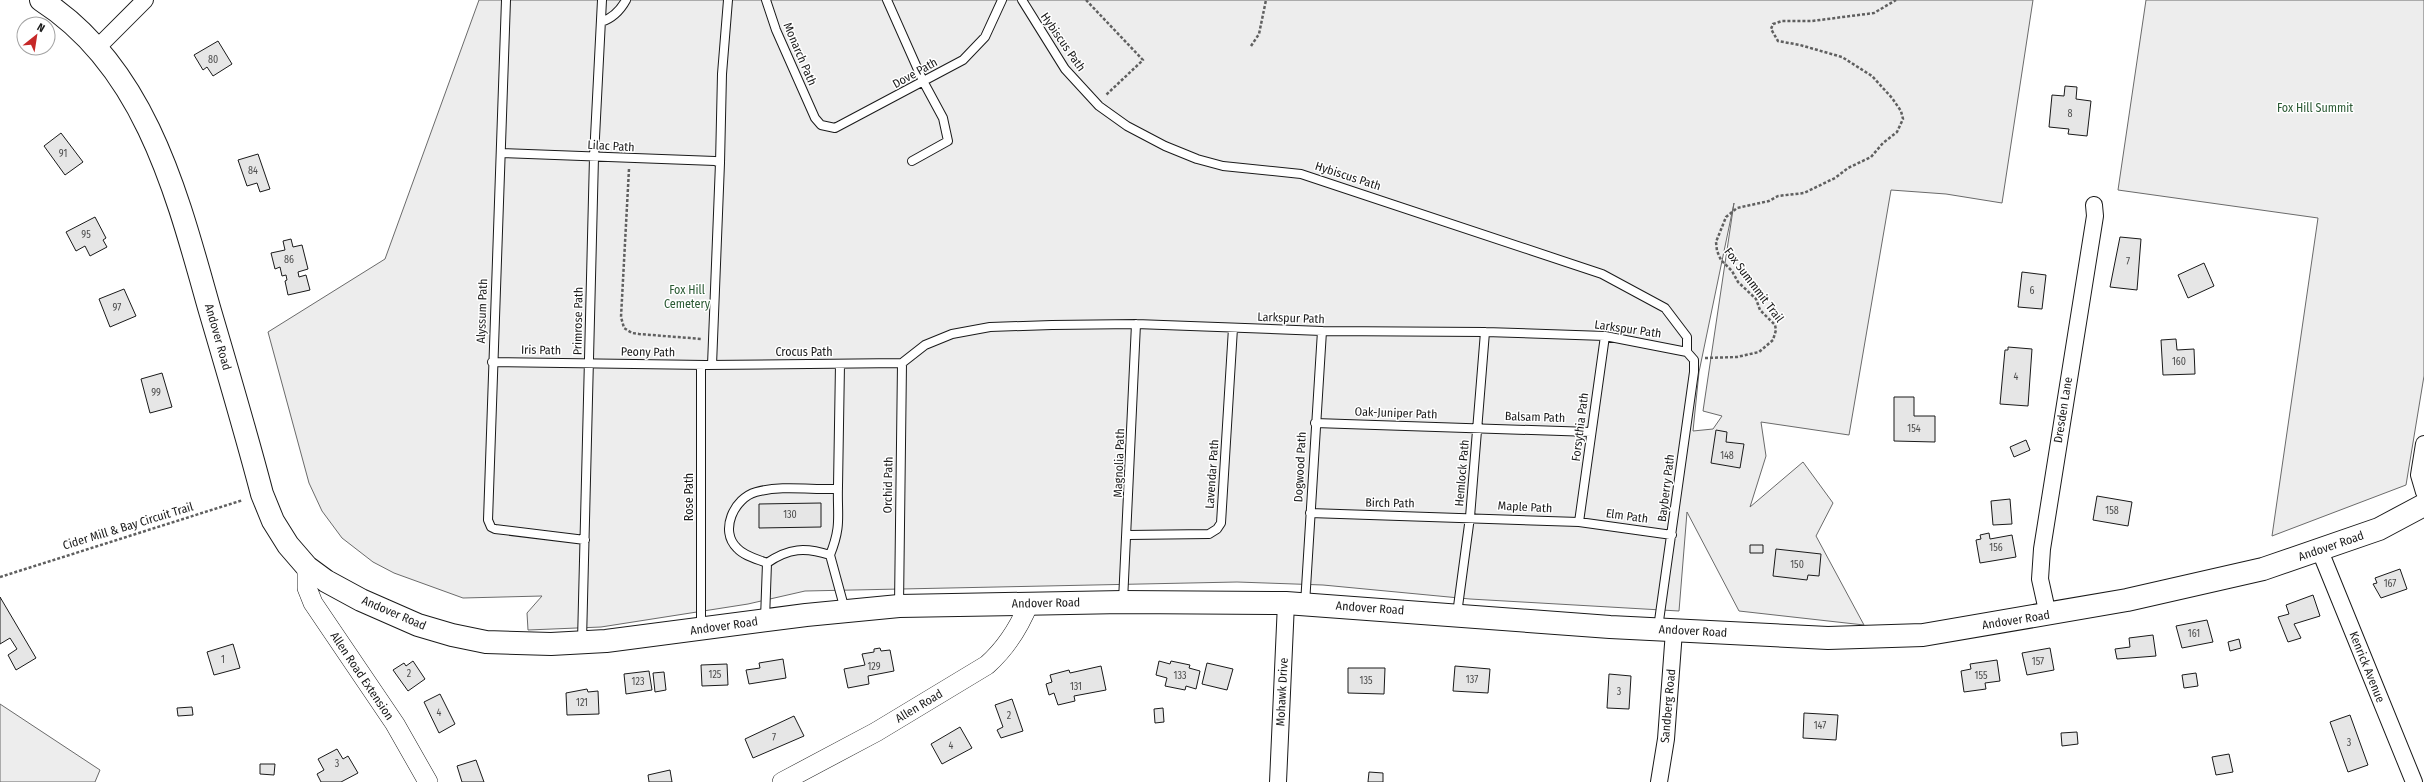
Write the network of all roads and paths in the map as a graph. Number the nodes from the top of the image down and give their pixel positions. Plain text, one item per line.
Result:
1 (41, 0) edge
2 (145, 0) edge
3 (506, 0) edge
4 (602, 0) edge
5 (626, 0) edge
6 (728, 0) edge
7 (766, 0) edge
8 (887, 0) edge
9 (1002, 0) edge
10 (1022, 0) edge
11 (1086, 0) edge
12 (1266, 0) edge
13 (1896, 0) edge
14 (601, 22) junction
15 (1251, 46) dead end
16 (97, 48) junction
17 (923, 81) junction
18 (1097, 104) junction
19 (814, 118) joint
20 (501, 153) junction
21 (594, 157) junction
22 (630, 159) junction
23 (912, 161) dead end
24 (720, 163) junction
25 (2094, 205) dead end
26 (1136, 324) junction
27 (1233, 328) junction
28 (1322, 331) junction
29 (1485, 332) junction
30 (1605, 336) junction
31 (713, 339) junction
32 (1687, 352) junction
33 (1694, 360) junction
34 (492, 362) junction
35 (589, 363) junction
36 (902, 363) junction
37 (840, 364) junction
38 (706, 365) junction
39 (1315, 423) junction
40 (1478, 427) junction
41 (1592, 432) junction
42 (2424, 444) edge
43 (838, 489) junction
44 (2424, 492) edge
45 (262, 494) junction
46 (2424, 505) edge
47 (1310, 513) junction
48 (1470, 517) junction
49 (1579, 522) junction
50 (1128, 535) junction
51 (1672, 535) junction
52 (584, 540) junction
53 (2320, 551) junction
54 (830, 555) junction
55 (767, 563) junction
56 (307, 567) junction
57 (0, 577) edge
58 (1123, 602) junction
59 (1029, 603) junction
60 (1295, 604) junction
61 (899, 606) junction
62 (846, 611) junction
63 (1457, 615) junction
64 (2048, 615) junction
65 (765, 620) junction
66 (701, 630) junction
67 (1666, 630) junction
68 (582, 643) junction
69 (428, 782) edge
70 (782, 782) edge
71 (1278, 782) edge
72 (1659, 782) edge
73 (2414, 782) edge

1 - 16 main road, Andover Road
2 - 16 street
3 - 20 lane, Alyssum Path
4 - 14 lane, Primrose Path
5 - 14 lane
6 - 24 lane
7 - 19 lane, Monarch Path
8 - 17 lane
9 - 17 lane, Dove Path
10 - 18 lane, Hybiscus Path
11 - 18 path
12 - 15 path
13 - 33 path, Fox Summmit Trail
14 - 21 lane, Primrose Path
16 - 45 main road, Andover Road
17 - 19 lane, Dove Path
17 - 23 lane
18 - 32 lane, Hybiscus Path
20 - 21 lane, Lilac Path
20 - 34 lane, Alyssum Path
21 - 22 lane, Lilac Path
21 - 35 lane, Primrose Path
22 - 24 lane, Lilac Path
22 - 31 path
24 - 31 lane
25 - 64 street, Dresden Lane
26 - 27 lane, Larkspur Path
26 - 36 lane, Larkspur Path
26 - 50 lane, Magnolia Path
27 - 28 lane, Larkspur Path
27 - 50 lane, Lavendar Path
28 - 29 lane, Larkspur Path
28 - 39 lane, Dogwood Path
29 - 30 lane, Larkspur Path
29 - 40 lane, Hemlock Path
30 - 32 lane, Larkspur Path
30 - 41 lane, Forsythia Path
31 - 38 lane
32 - 33 lane
33 - 51 lane, Bayberry Path
34 - 35 lane, Iris Path
34 - 52 lane, Alyssum Path
35 - 38 lane, Peony Path
35 - 52 lane, Primrose Path
36 - 37 lane, Crocus Path
36 - 61 lane, Orchid Path
37 - 38 lane, Crocus Path
37 - 43 lane
38 - 66 lane, Rose Path
39 - 40 lane, Oak-Juniper Path
39 - 47 lane, Dogwood Path
40 - 41 lane, Balsam Path
40 - 48 lane, Hemlock Path
41 - 49 lane, Forsythia Path
42 - 44 street
43 - 54 lane
43 - 55 lane
45 - 56 main road, Andover Road
45 - 57 path, Cider Mill & Bay Circuit Trail
46 - 53 main road, Andover Road
47 - 48 lane, Birch Path
47 - 60 lane, Dogwood Path
48 - 49 lane, Maple Path
48 - 63 lane, Hemlock Path
49 - 51 lane, Elm Path
50 - 58 lane, Magnolia Path
51 - 67 lane, Bayberry Path
52 - 68 lane, Primrose Path
53 - 64 main road, Andover Road
53 - 73 street, Kenrick Avenue
54 - 55 lane
54 - 62 lane
55 - 65 lane
56 - 68 main road, Andover Road
56 - 69 street, Allen Road Extension
58 - 59 main road, Andover Road
58 - 60 main road, Andover Road
59 - 61 main road, Andover Road
59 - 70 street, Allen Road
60 - 63 main road, Andover Road
60 - 71 street, Mohawk Drive
61 - 62 main road, Andover Road
62 - 65 main road, Andover Road
63 - 67 main road, Andover Road
64 - 67 main road, Andover Road
65 - 66 main road, Andover Road
66 - 68 main road, Andover Road
67 - 72 street, Sandberg Road

